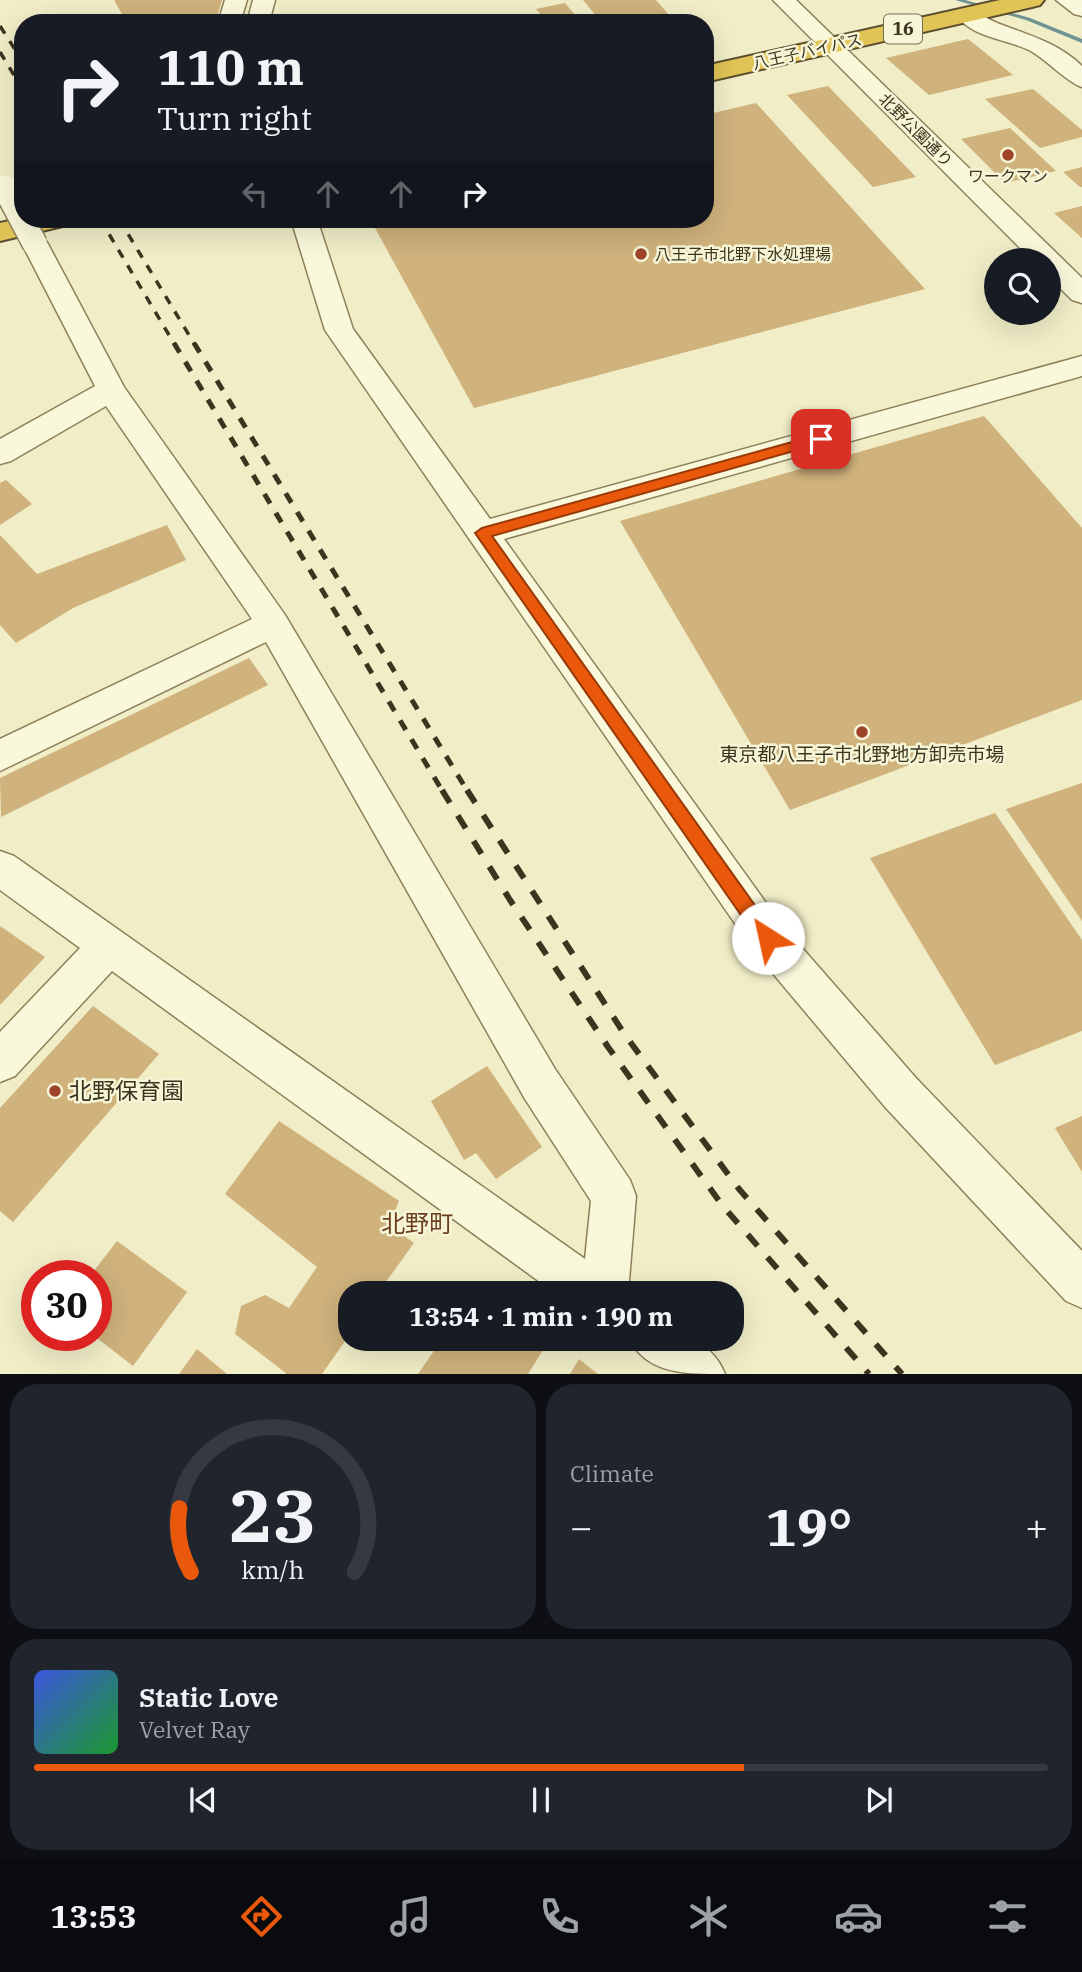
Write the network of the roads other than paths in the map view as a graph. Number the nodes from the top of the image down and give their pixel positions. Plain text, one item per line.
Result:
1 (784, 0) edge
2 (1067, 0) edge
3 (933, 1) edge
4 (1025, 2) edge
5 (1082, 9) edge
6 (971, 14) junction
7 (812, 27) junction
8 (831, 46) junction
9 (714, 65) edge
10 (714, 67) edge
11 (1082, 80) edge
12 (307, 228) edge
13 (0, 232) edge
14 (44, 237) edge
15 (0, 260) edge
16 (1082, 294) edge
17 (1082, 366) edge
18 (111, 390) junction
19 (0, 453) edge
20 (482, 533) junction
21 (273, 624) junction
22 (0, 756) edge
23 (0, 868) edge
24 (109, 946) junction
25 (0, 1062) edge
26 (1076, 1269) edge
27 (577, 1281) edge
28 (606, 1281) edge
29 (669, 1351) edge
30 (701, 1374) edge

1 - 7 street, 北野公園通り
2 - 5 street
3 - 7 highway, 八王子バイパス / 16
4 - 6 highway, 八王子バイパス / 16
6 - 8 highway, 八王子バイパス / 16
6 - 11 street
7 - 8 street, 北野公園通り
7 - 9 highway, 八王子バイパス / 16
8 - 10 highway, 八王子バイパス / 16
8 - 16 street, 北野公園通り
12 - 20 street
13 - 14 highway
14 - 15 highway
14 - 18 street
17 - 20 street
18 - 19 street
18 - 21 street
20 - 26 street
21 - 22 street
21 - 28 street
23 - 24 street
24 - 25 street
24 - 27 street
29 - 30 street

